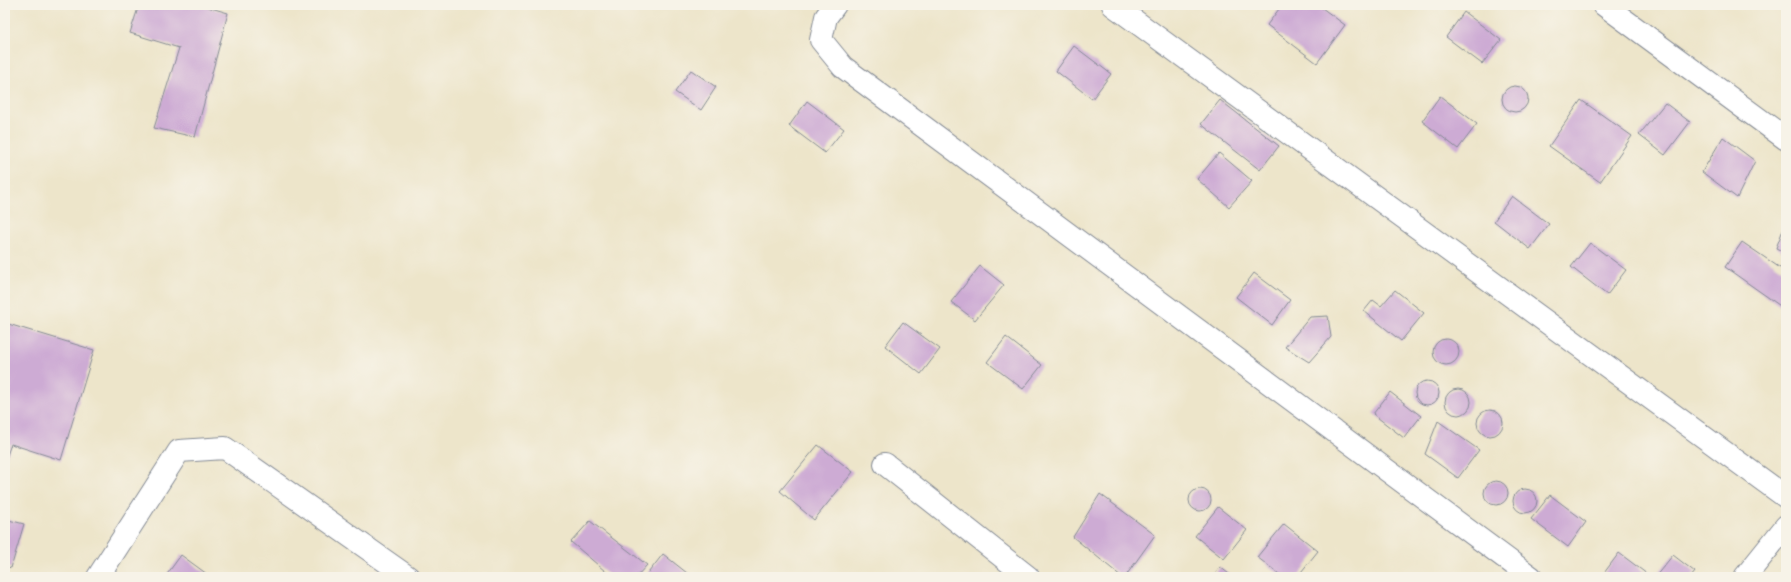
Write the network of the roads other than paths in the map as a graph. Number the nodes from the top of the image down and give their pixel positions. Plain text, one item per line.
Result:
1 (834, 5) edge
2 (1113, 5) edge
3 (1604, 5) edge
4 (1786, 139) edge
5 (885, 464) dead end
6 (1786, 497) edge
7 (1786, 526) edge
8 (98, 577) edge
9 (408, 577) edge
10 (1028, 577) edge
11 (1531, 577) edge
12 (1745, 577) edge

1 - 11 street
2 - 6 street
3 - 4 street
5 - 10 street
7 - 12 street
8 - 9 street

